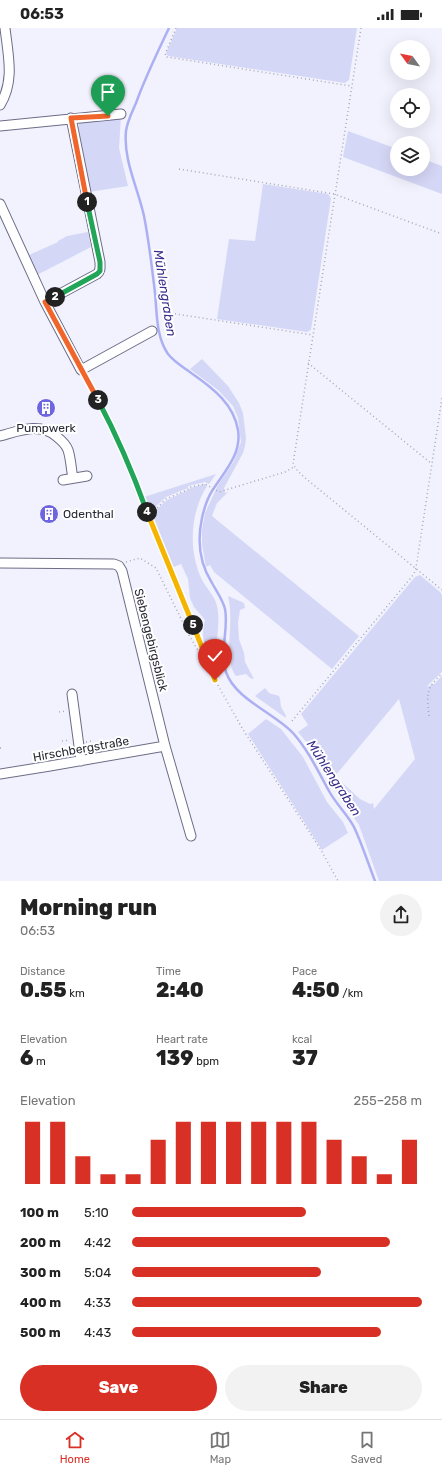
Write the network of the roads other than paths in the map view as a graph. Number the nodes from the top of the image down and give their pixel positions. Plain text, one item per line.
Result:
1 (5, 28) edge
2 (0, 105) edge
3 (121, 114) dead end
4 (71, 118) junction
5 (0, 126) edge
6 (0, 204) edge
7 (45, 302) junction
8 (152, 331) dead end
9 (0, 436) edge
10 (87, 476) dead end
11 (73, 478) junction
12 (63, 480) dead end
13 (0, 563) edge
14 (72, 694) dead end
15 (165, 746) junction
16 (81, 761) junction
17 (0, 774) edge
18 (191, 836) dead end

1 - 2 street
3 - 4 street
4 - 5 street
4 - 7 street
6 - 7 street
7 - 8 street
9 - 11 street
10 - 11 street
11 - 12 street
13 - 15 street, Siebengebirgsblick
14 - 16 street
15 - 16 street, Hirschbergstraße
15 - 18 street, Siebengebirgsblick
16 - 17 street, Hirschbergstraße

